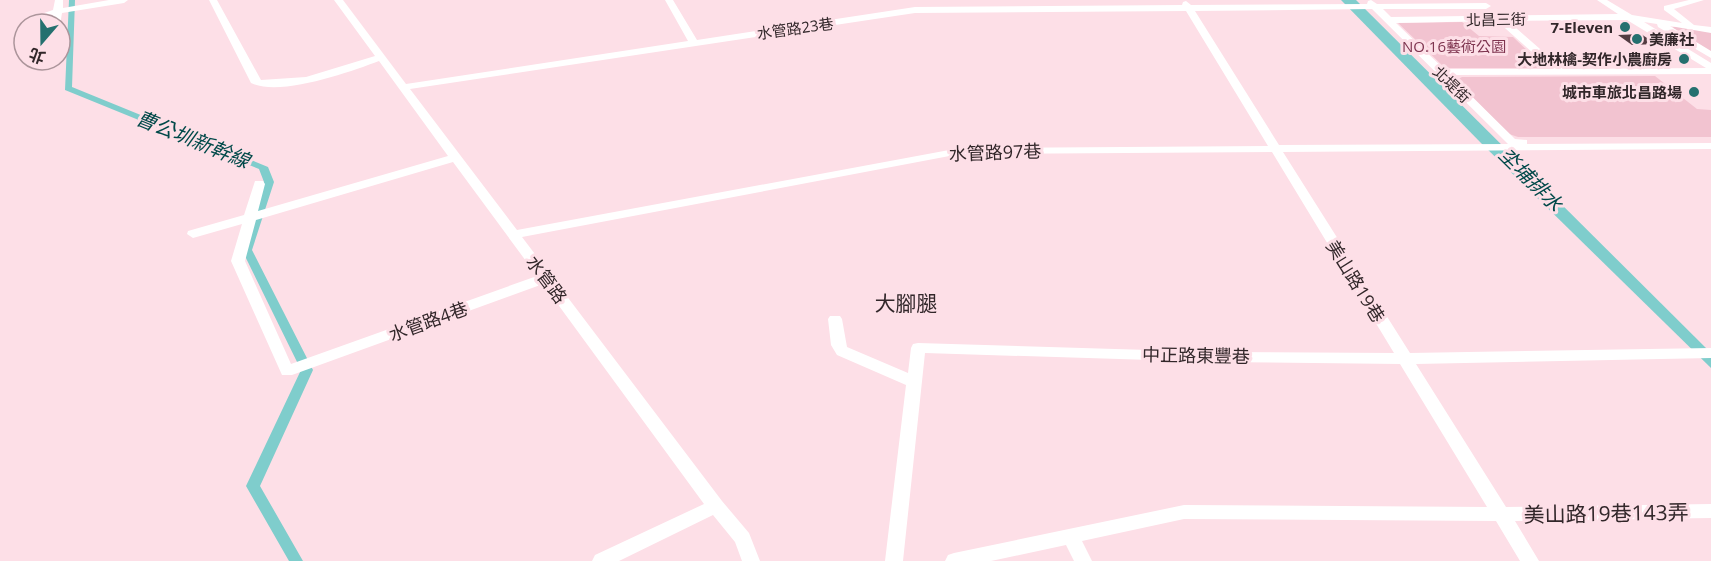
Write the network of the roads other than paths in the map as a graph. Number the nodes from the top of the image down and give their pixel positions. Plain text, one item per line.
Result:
1 (59, 0) edge
2 (124, 0) edge
3 (213, 0) edge
4 (338, 0) edge
5 (669, 0) edge
6 (1601, 0) edge
7 (1700, 0) edge
8 (1484, 3) edge
9 (1186, 4) edge
10 (1370, 4) edge
11 (913, 5) edge
12 (56, 11) joint
13 (1628, 17) junction
14 (1500, 19) junction
15 (1387, 20) junction
16 (1654, 21) junction
17 (1695, 27) junction
18 (1711, 30) edge
19 (694, 43) junction
20 (1711, 55) edge
21 (381, 57) junction
22 (1711, 69) edge
23 (1560, 71) junction
24 (1439, 72) junction
25 (404, 87) junction
26 (1711, 141) edge
27 (1513, 144) junction
28 (1711, 146) edge
29 (1275, 149) junction
30 (456, 157) junction
31 (260, 184) dead end
32 (252, 217) junction
33 (193, 234) dead end
34 (514, 235) junction
35 (546, 278) junction
36 (835, 319) dead end
37 (1711, 353) edge
38 (1404, 358) junction
39 (913, 382) junction
40 (716, 506) junction
41 (1711, 511) edge
42 (1501, 514) junction
43 (1071, 536) junction
44 (601, 561) edge
45 (751, 561) edge
46 (894, 561) edge
47 (954, 561) edge
48 (1083, 561) edge
49 (1530, 561) edge

1 - 12 street
2 - 12 street
3 - 21 street
4 - 21 street, 水管路
5 - 19 street
6 - 13 street
7 - 17 street
8 - 10 street, 水管路23巷
8 - 14 street
9 - 10 street, 水管路23巷
9 - 11 street, 水管路23巷
9 - 29 street, 美山路19巷
10 - 15 street, 北堤街
11 - 19 street, 水管路23巷
13 - 14 street, 北昌三街
13 - 16 street, 北昌三街
13 - 22 street
14 - 15 street, 北昌三街
14 - 23 street
15 - 24 street, 北堤街
16 - 17 street, 北昌三街
16 - 20 street
17 - 18 street, 北昌三街
19 - 25 street, 水管路23巷
21 - 25 street, 水管路
22 - 23 street
23 - 24 street
24 - 27 street, 北堤街
25 - 30 street, 水管路
26 - 27 street
27 - 28 street
27 - 29 street, 水管路97巷
29 - 34 street, 水管路97巷
29 - 38 street, 美山路19巷
30 - 32 street
30 - 34 street, 水管路
31 - 32 street
32 - 33 street
32 - 35 street, 水管路4巷
34 - 35 street, 水管路
35 - 40 street, 水管路
36 - 39 street
37 - 38 street, 中正路東豐巷
38 - 39 street, 中正路東豐巷
38 - 42 street, 美山路19巷
39 - 46 street, 中正路東豐巷
40 - 44 street
40 - 45 street, 水管路
41 - 42 street, 美山路19巷143弄
42 - 43 street
42 - 49 street, 美山路19巷
43 - 47 street
43 - 48 street

